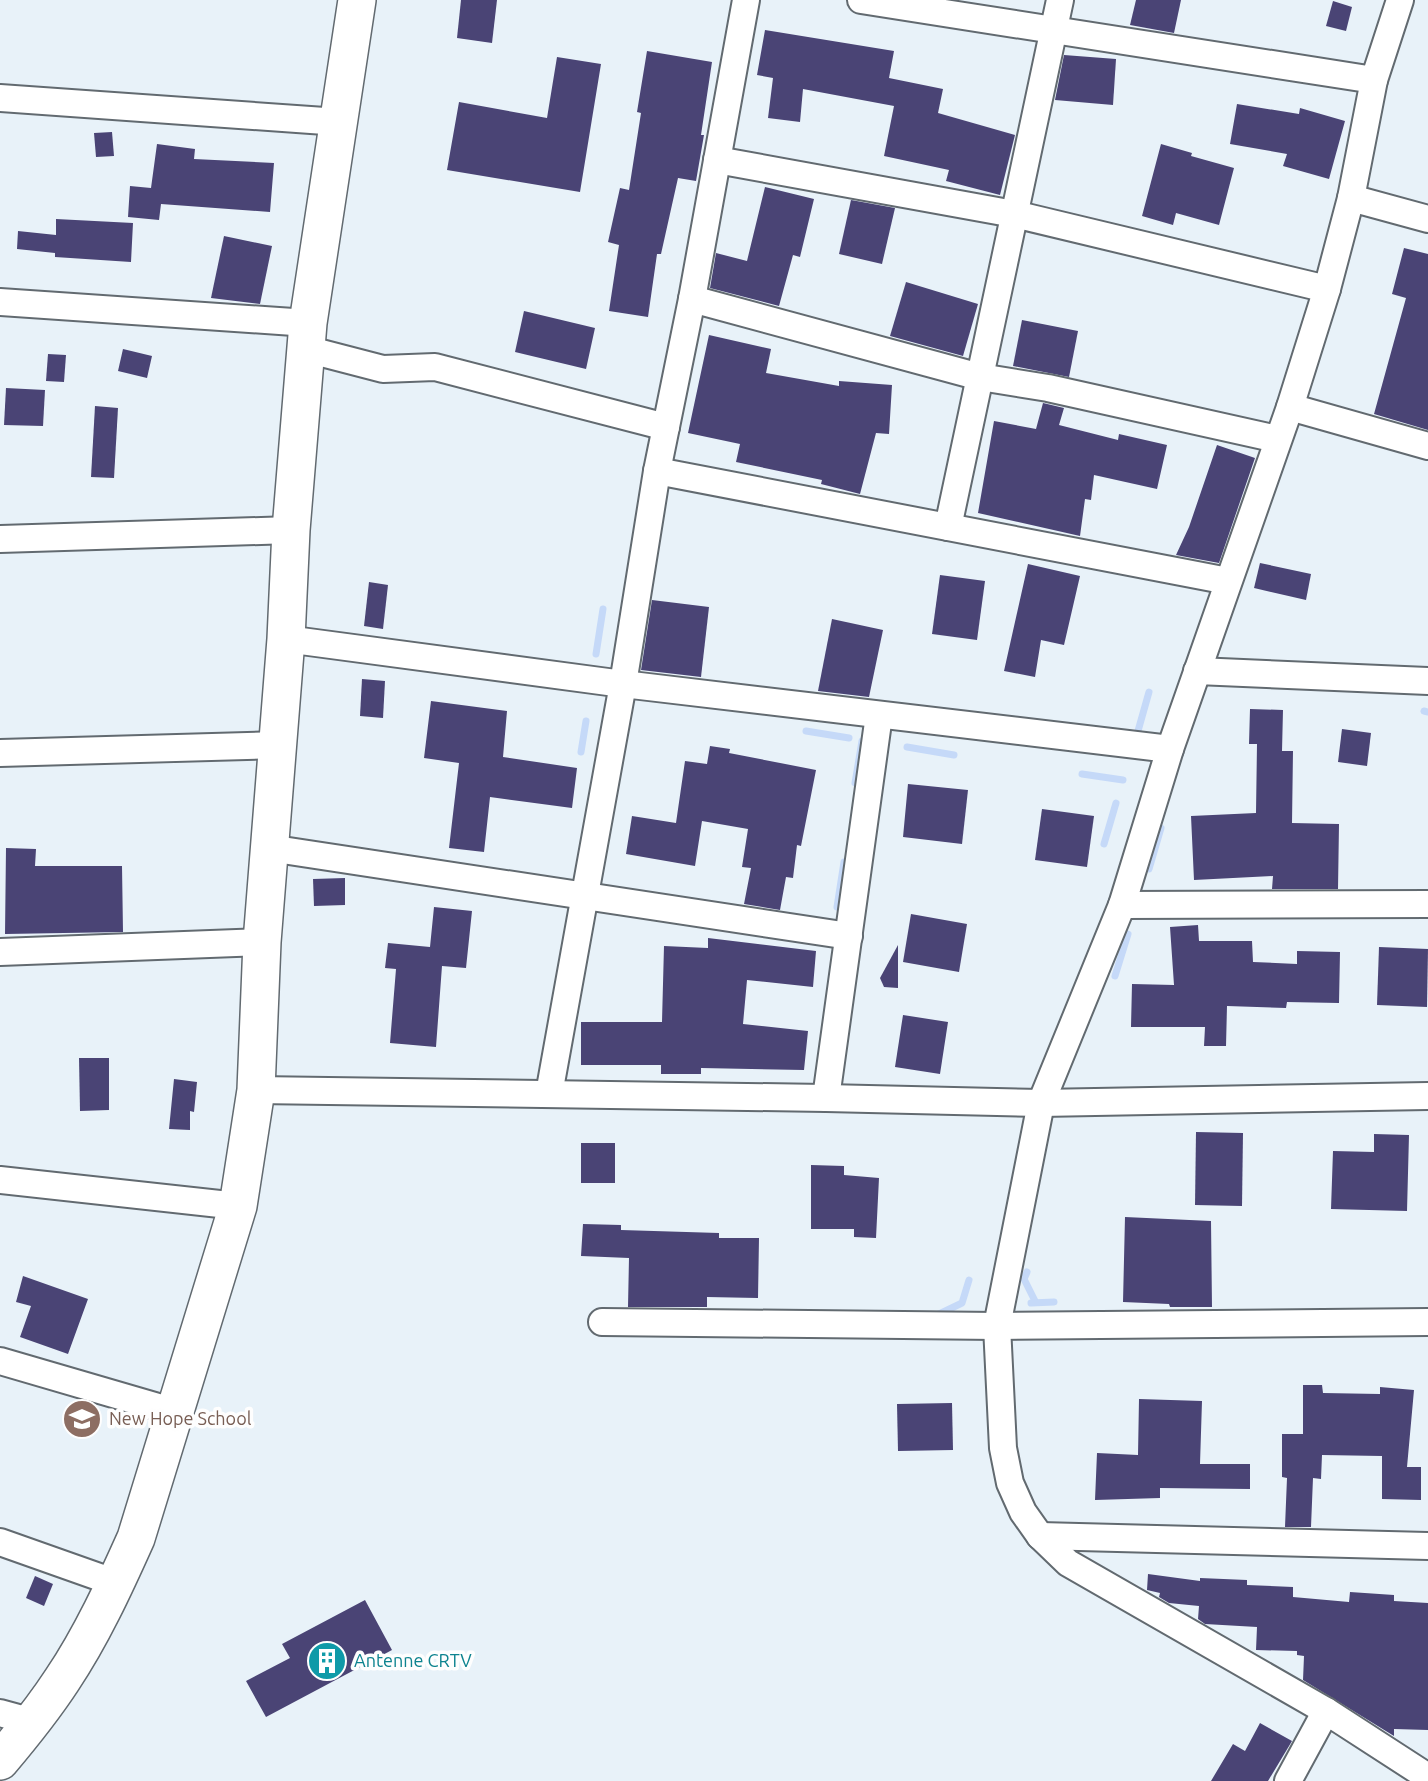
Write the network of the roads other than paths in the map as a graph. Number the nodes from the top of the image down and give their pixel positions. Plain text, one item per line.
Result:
1 (357, 0) edge
2 (746, 0) edge
3 (860, 0) edge
4 (1060, 0) edge
5 (1400, 0) edge
6 (1053, 30) junction
7 (1374, 80) junction
8 (0, 97) edge
9 (339, 122) junction
10 (717, 160) junction
11 (1351, 198) junction
12 (1014, 214) junction
13 (1428, 219) edge
14 (1327, 289) junction
15 (692, 299) junction
16 (0, 302) edge
17 (307, 336) junction
18 (980, 376) junction
19 (1290, 407) junction
20 (666, 427) junction
21 (1277, 439) junction
22 (1428, 446) edge
23 (657, 471) junction
24 (948, 527) junction
25 (291, 530) junction
26 (0, 539) edge
27 (1228, 581) junction
28 (286, 639) junction
29 (1197, 671) junction
30 (1428, 681) edge
31 (623, 684) junction
32 (879, 715) junction
33 (278, 746) junction
34 (1170, 749) junction
35 (0, 753) edge
36 (269, 848) junction
37 (585, 895) junction
38 (1428, 904) edge
39 (1122, 905) junction
40 (849, 936) junction
41 (262, 942) junction
42 (0, 952) edge
43 (256, 1090) junction
44 (549, 1094) junction
45 (1428, 1096) edge
46 (827, 1098) junction
47 (1041, 1103) junction
48 (0, 1180) edge
49 (238, 1206) junction
50 (602, 1322) dead end
51 (1428, 1322) edge
52 (997, 1326) junction
53 (0, 1361) edge
54 (174, 1412) junction
55 (1040, 1536) junction
56 (0, 1542) edge
57 (1428, 1546) edge
58 (116, 1583) junction
59 (1326, 1712) junction
60 (16, 1718) edge
61 (0, 1761) edge
62 (1428, 1777) edge
63 (1288, 1781) edge

1 - 9 main road
2 - 10 street
3 - 6 street
4 - 6 street
5 - 7 street
6 - 7 street
6 - 12 street
7 - 11 street
8 - 9 street
9 - 17 main road
10 - 12 street
10 - 15 street
11 - 13 street
11 - 14 street
12 - 14 street
12 - 18 street
14 - 19 street
15 - 18 street
15 - 20 street
16 - 17 street
17 - 20 street
17 - 25 main road
18 - 21 street
18 - 24 street
19 - 21 street
19 - 22 street
20 - 23 street
21 - 27 street
23 - 24 street
23 - 31 street
24 - 27 street
25 - 26 street
25 - 28 main road
27 - 29 street
28 - 31 street
28 - 33 main road
29 - 30 street
29 - 34 street
31 - 32 street
31 - 37 street
32 - 34 street
32 - 40 street
33 - 35 street
33 - 36 main road
34 - 39 street
36 - 37 street
36 - 41 main road
37 - 40 street
37 - 44 street
38 - 39 street
39 - 47 street
40 - 46 street
41 - 42 street
41 - 43 main road
43 - 44 street
43 - 49 main road
44 - 46 street
45 - 47 street
46 - 47 street
47 - 52 street
48 - 49 street
49 - 54 main road
50 - 52 street
51 - 52 street
52 - 55 street
53 - 54 street
54 - 58 main road
55 - 57 street
55 - 59 street
56 - 58 street
58 - 60 main road
59 - 62 street
59 - 63 street
60 - 61 main road

